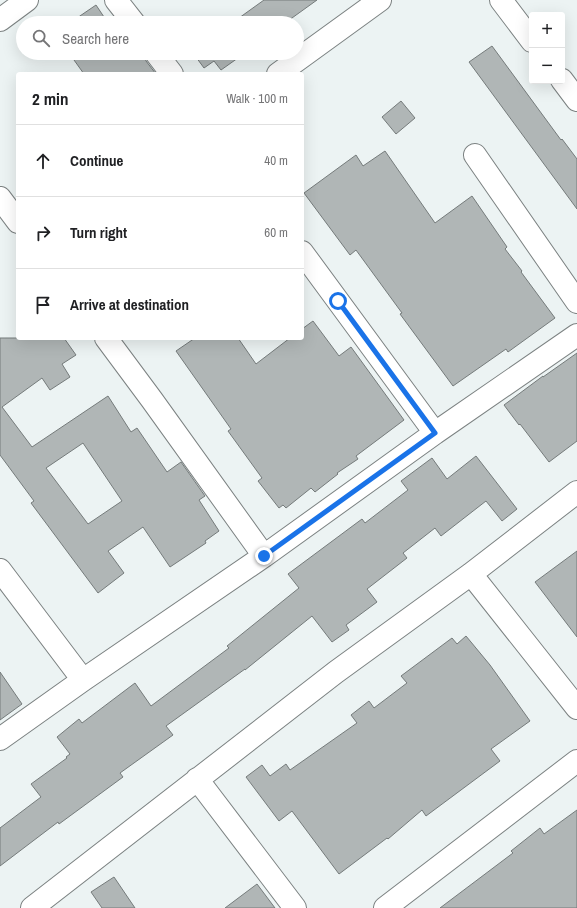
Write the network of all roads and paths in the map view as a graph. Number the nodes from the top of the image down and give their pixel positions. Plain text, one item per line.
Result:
1 (27, 0) edge
2 (116, 0) edge
3 (380, 0) edge
4 (501, 0) edge
5 (129, 16) edge
6 (0, 20) edge
7 (529, 37) edge
8 (304, 55) edge
9 (161, 60) edge
10 (297, 60) edge
11 (170, 72) edge
12 (281, 72) edge
13 (565, 84) edge
14 (577, 100) edge
15 (475, 155) dead end
16 (0, 198) edge
17 (16, 219) edge
18 (304, 255) edge
19 (577, 302) edge
20 (577, 335) edge
21 (107, 340) edge
22 (435, 433) junction
23 (577, 492) edge
24 (264, 556) junction
25 (0, 570) edge
26 (471, 574) junction
27 (83, 680) junction
28 (577, 708) edge
29 (0, 739) edge
30 (577, 761) edge
31 (197, 779) junction
32 (32, 908) edge
33 (295, 908) edge
34 (385, 908) edge

1 - 6 street
2 - 5 street
3 - 8 street
4 - 7 street
9 - 11 street
10 - 12 street
13 - 14 street
15 - 19 street
16 - 17 street
18 - 22 street
20 - 22 street
21 - 24 street
22 - 24 street
23 - 26 street
24 - 27 street
25 - 27 street
26 - 28 street
26 - 31 street
27 - 29 street
30 - 34 street
31 - 32 street
31 - 33 street

